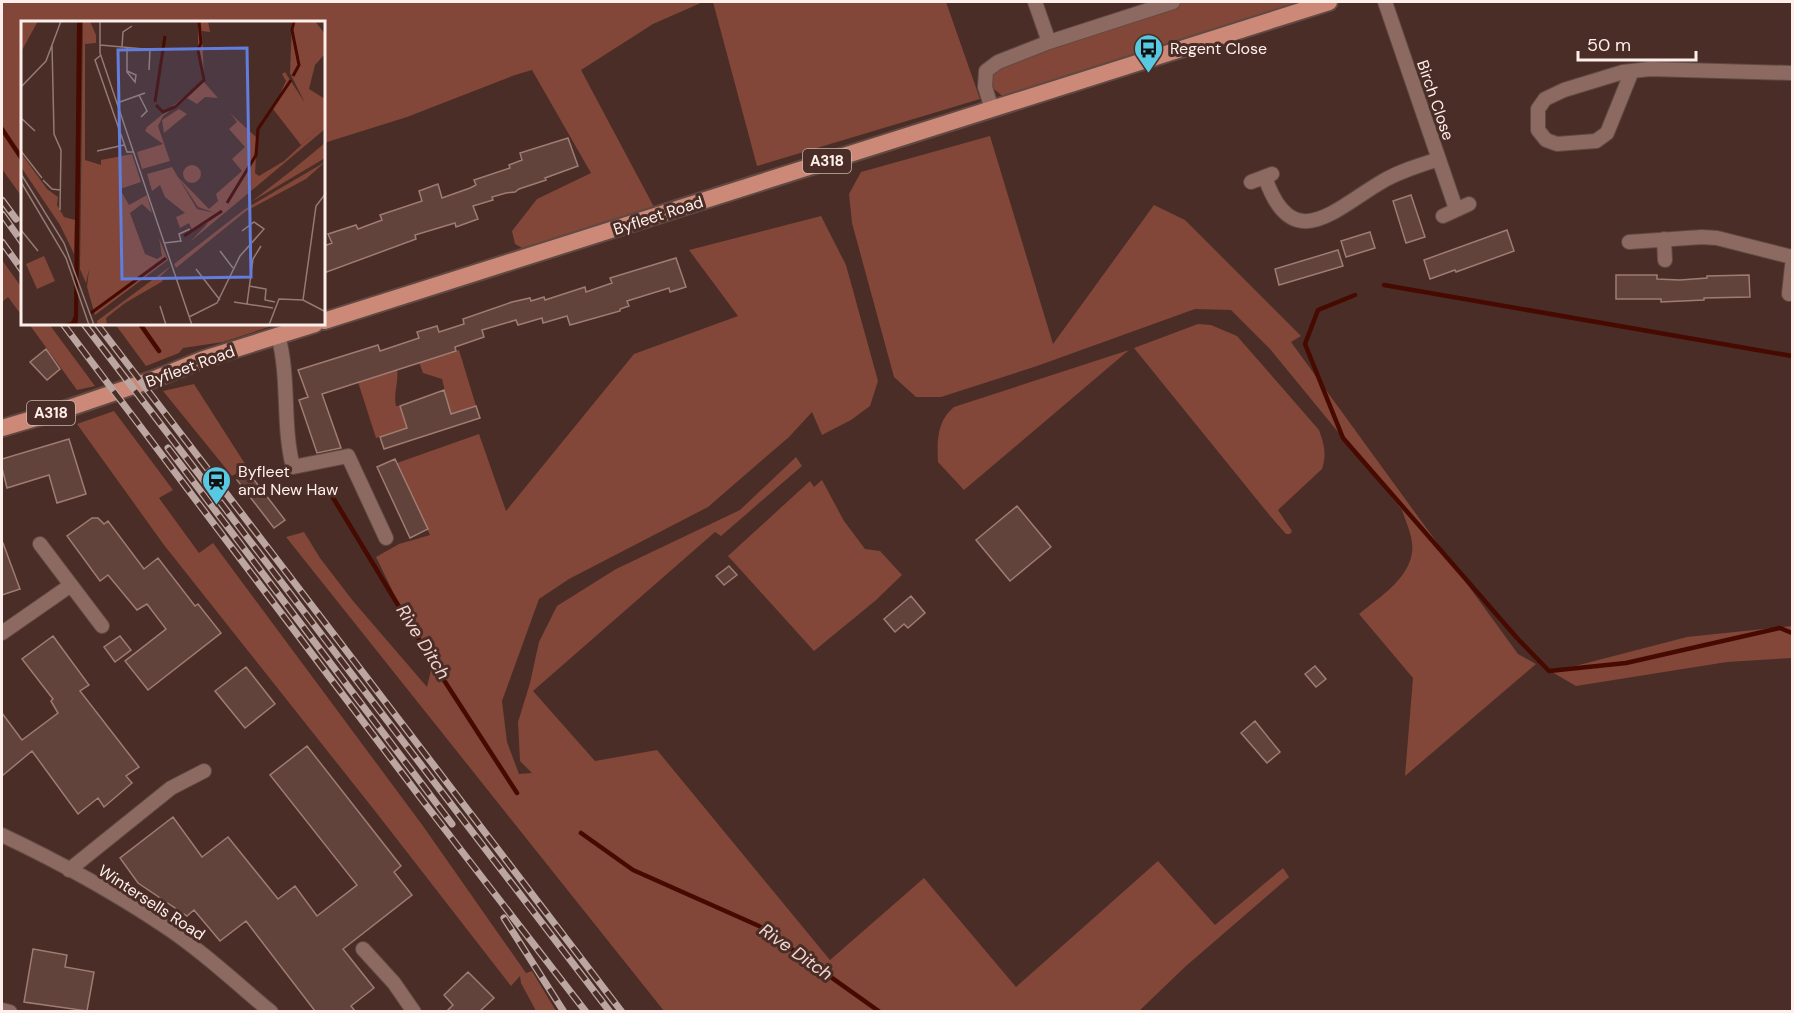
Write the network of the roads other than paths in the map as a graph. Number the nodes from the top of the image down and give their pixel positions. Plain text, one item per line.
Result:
1 (1035, 2) edge
2 (1173, 2) edge
3 (1329, 2) edge
4 (1385, 2) edge
5 (1303, 5) edge
6 (1049, 42) junction
7 (1632, 71) junction
8 (1792, 73) edge
9 (992, 109) junction
10 (1439, 159) junction
11 (1251, 182) dead end
12 (1443, 216) dead end
13 (1664, 239) junction
14 (1629, 242) dead end
15 (1792, 257) edge
16 (1665, 260) dead end
17 (1792, 266) edge
18 (1789, 294) dead end
19 (326, 320) edge
20 (308, 326) edge
21 (278, 335) junction
22 (2, 428) edge
23 (386, 538) dead end
24 (40, 544) dead end
25 (71, 585) junction
26 (102, 626) dead end
27 (2, 633) edge
28 (204, 771) dead end
29 (2, 835) edge
30 (69, 870) junction
31 (363, 949) dead end
32 (2, 1010) edge
33 (10, 1011) edge
34 (271, 1011) edge
35 (414, 1011) edge

1 - 6 street
2 - 6 street
3 - 5 main road, Byfleet Road / A318
4 - 10 street, Birch Close
5 - 9 main road, Byfleet Road / A318
6 - 9 street
7 - 7 street
7 - 8 street
9 - 19 main road, Byfleet Road / A318
10 - 11 street
10 - 12 street, Birch Close
13 - 14 street
13 - 15 street
13 - 16 street
17 - 18 street
20 - 21 main road, Byfleet Road / A318
21 - 22 main road, Byfleet Road / A318
21 - 23 street
24 - 25 street
25 - 26 street
25 - 27 street
28 - 30 street, Wintersells Road
29 - 30 street, Wintersells Road
30 - 34 street, Wintersells Road
31 - 35 street
32 - 33 street

